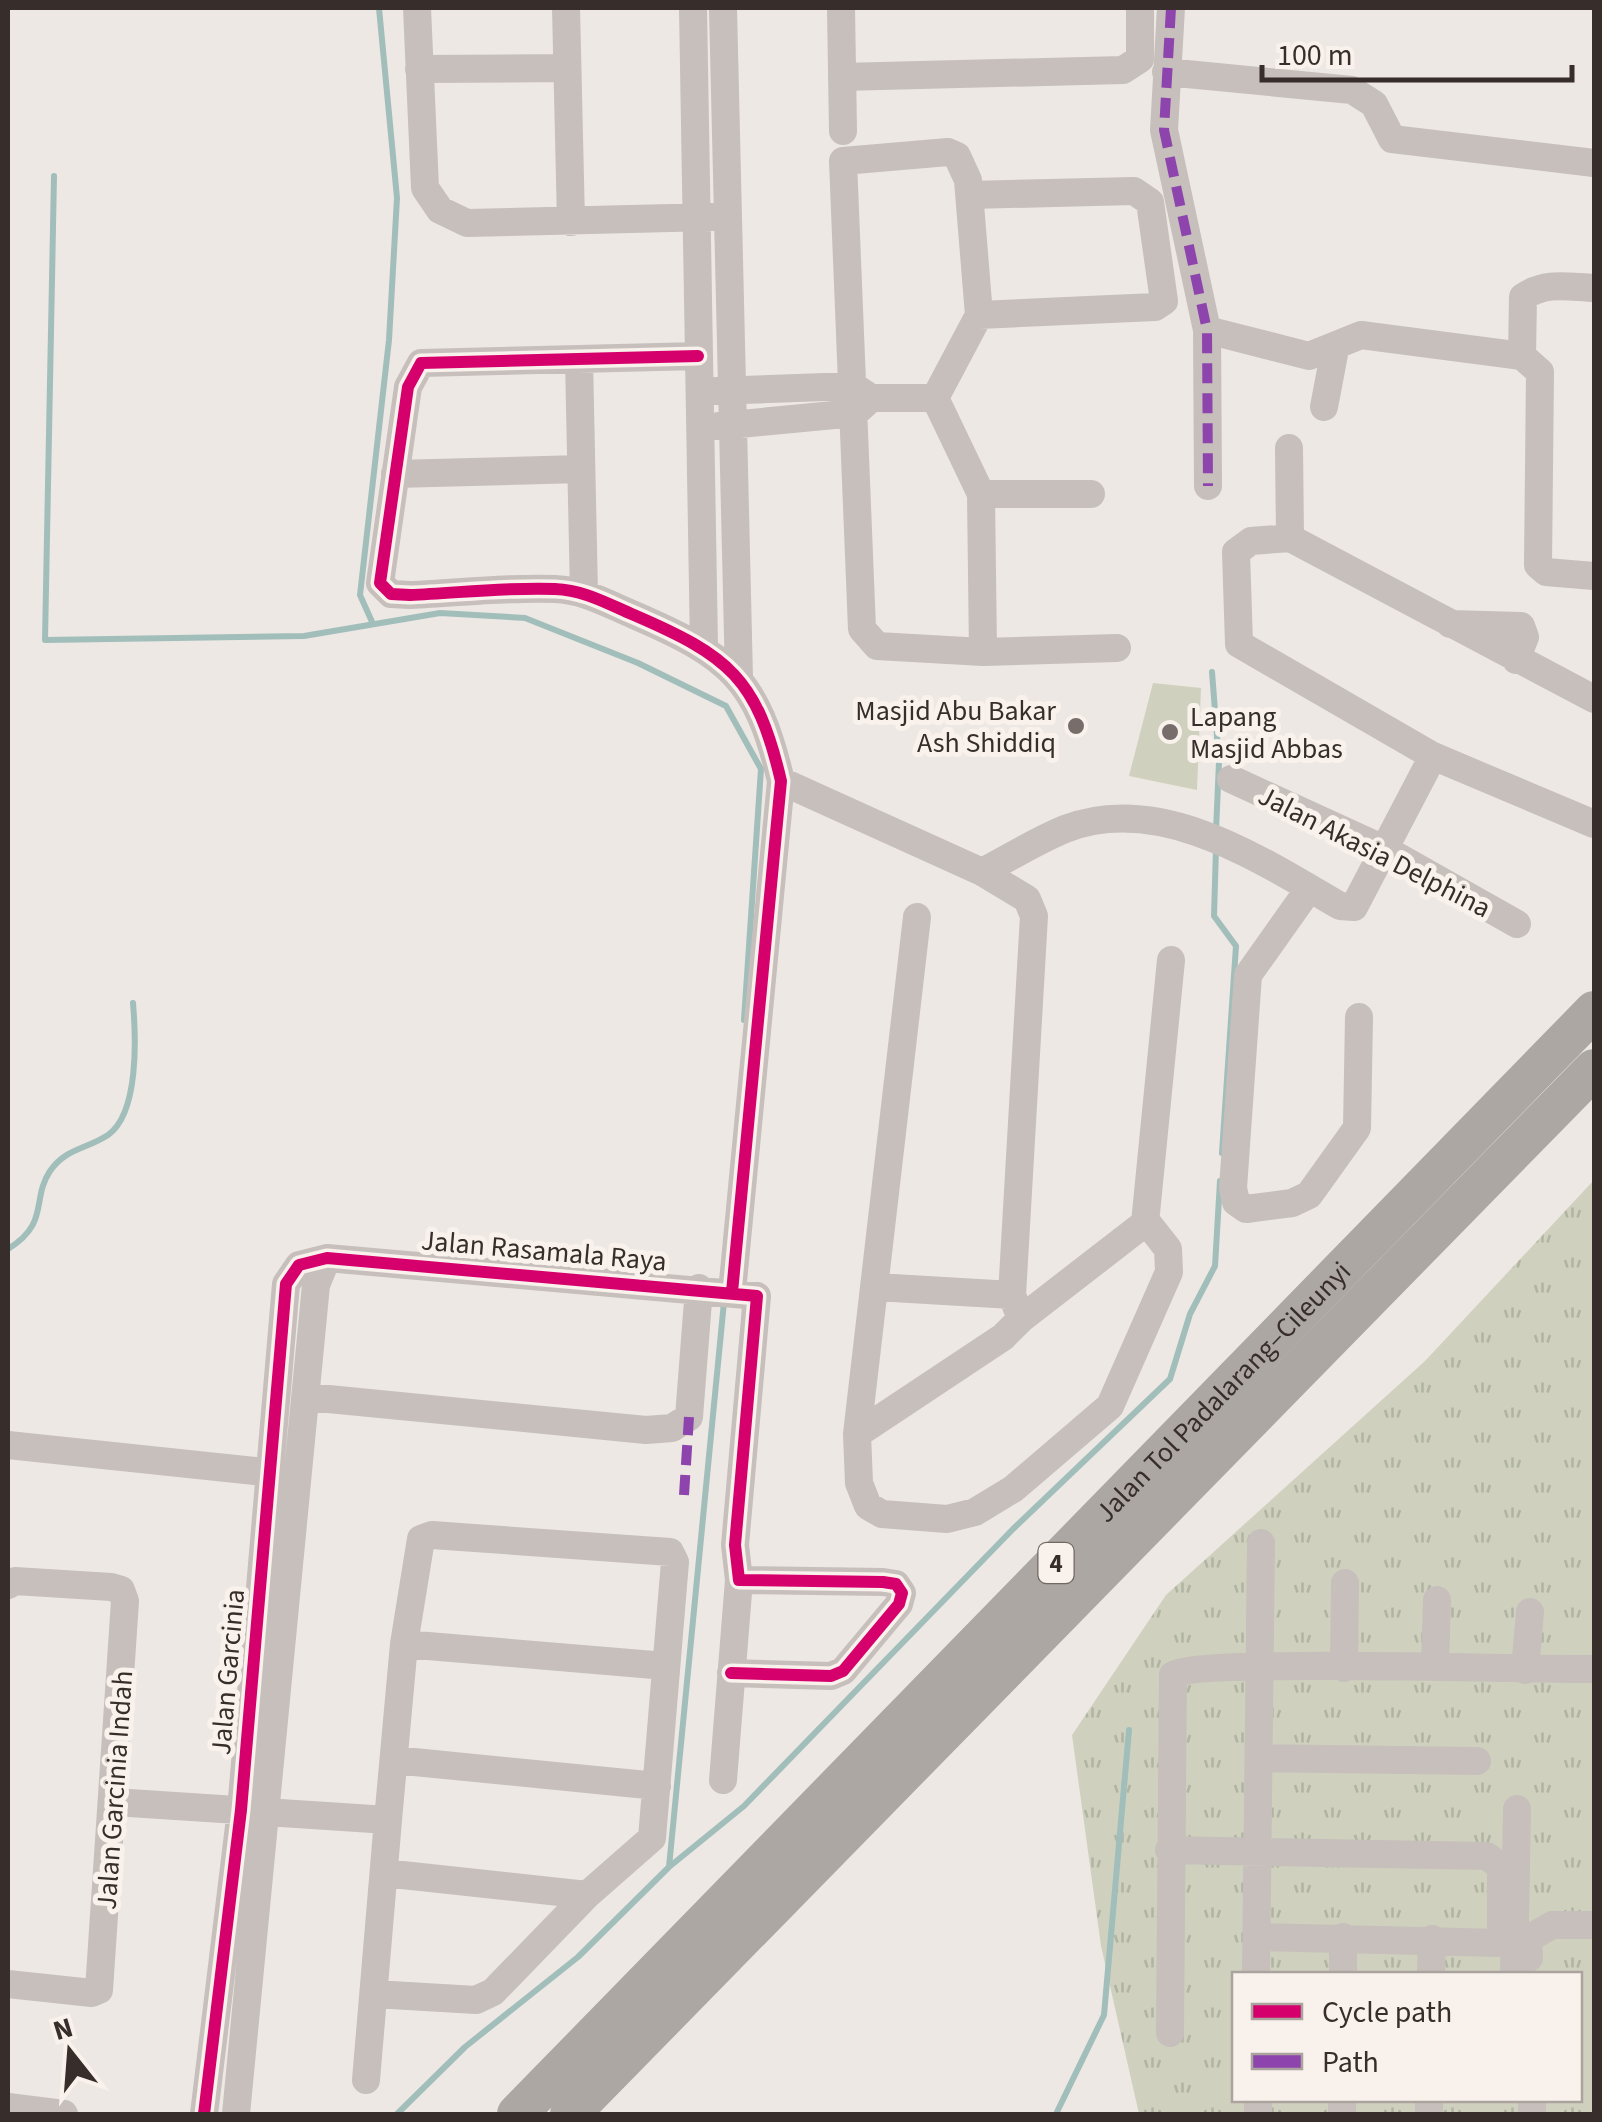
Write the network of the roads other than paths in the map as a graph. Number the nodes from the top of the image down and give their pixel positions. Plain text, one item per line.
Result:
1 (416, 8) edge
2 (566, 8) edge
3 (693, 8) edge
4 (723, 8) edge
5 (841, 8) edge
6 (1140, 8) edge
7 (1171, 8) edge
8 (567, 68) junction
9 (419, 69) junction
10 (1166, 72) junction
11 (842, 78) junction
12 (843, 131) dead end
13 (1594, 163) edge
14 (970, 194) junction
15 (694, 216) junction
16 (726, 218) junction
17 (571, 222) junction
18 (1594, 288) edge
19 (979, 315) junction
20 (1207, 330) junction
21 (1335, 349) junction
22 (698, 356) junction
23 (1522, 356) junction
24 (580, 360) junction
25 (731, 390) junction
26 (698, 392) junction
27 (935, 398) junction
28 (859, 399) junction
29 (1324, 407) dead end
30 (734, 426) junction
31 (700, 428) junction
32 (1289, 448) dead end
33 (582, 470) junction
34 (394, 474) junction
35 (1208, 486) dead end
36 (980, 494) junction
37 (1092, 494) dead end
38 (1290, 538) junction
39 (1594, 576) edge
40 (584, 593) junction
41 (704, 646) junction
42 (1117, 648) dead end
43 (984, 652) junction
44 (739, 678) junction
45 (1594, 699) edge
46 (1433, 756) junction
47 (1232, 778) dead end
48 (782, 781) junction
49 (1594, 824) edge
50 (1386, 850) junction
51 (982, 872) junction
52 (1309, 888) junction
53 (917, 917) dead end
54 (1517, 924) dead end
55 (1172, 960) dead end
56 (1594, 1011) edge
57 (1359, 1018) dead end
58 (1594, 1069) edge
59 (1146, 1221) junction
60 (327, 1258) junction
61 (876, 1287) junction
62 (724, 1291) junction
63 (1016, 1307) junction
64 (308, 1397) junction
65 (857, 1434) junction
66 (8, 1445) edge
67 (268, 1473) junction
68 (300, 1474) junction
69 (1261, 1544) dead end
70 (739, 1580) junction
71 (1345, 1583) dead end
72 (8, 1585) edge
73 (1437, 1600) dead end
74 (1530, 1612) dead end
75 (404, 1644) junction
76 (666, 1666) junction
77 (1261, 1666) junction
78 (1435, 1667) junction
79 (1344, 1668) junction
80 (1525, 1670) junction
81 (1594, 1670) edge
82 (732, 1673) junction
83 (1260, 1758) junction
84 (394, 1760) junction
85 (1477, 1761) dead end
86 (723, 1780) dead end
87 (657, 1786) junction
88 (114, 1802) junction
89 (1517, 1809) dead end
90 (254, 1810) junction
91 (388, 1820) junction
92 (1258, 1849) junction
93 (1170, 1850) junction
94 (384, 1873) junction
95 (587, 1896) junction
96 (1594, 1925) edge
97 (1257, 1937) junction
98 (1343, 1938) junction
99 (1432, 1939) junction
100 (1515, 1942) junction
101 (1256, 1972) edge
102 (1343, 1972) edge
103 (1431, 1972) edge
104 (1514, 1972) edge
105 (1528, 1972) edge
106 (8, 1984) edge
107 (374, 1994) junction
108 (1170, 2033) dead end
109 (366, 2080) dead end
110 (8, 2107) edge
111 (64, 2114) edge
112 (204, 2114) edge
113 (236, 2114) edge
114 (517, 2114) edge
115 (570, 2114) edge

1 - 9 street
2 - 8 street
3 - 15 street
4 - 16 street
5 - 11 street
6 - 11 street
7 - 10 street
8 - 9 street
8 - 17 street
9 - 17 street
10 - 13 street
10 - 20 street
11 - 12 street
14 - 19 street
14 - 19 street
14 - 28 street
15 - 16 street
15 - 17 street
15 - 22 street
16 - 25 street
18 - 23 street
19 - 27 street
20 - 21 street
20 - 35 street
21 - 23 street
21 - 29 street
22 - 24 street
22 - 26 street
23 - 39 street
24 - 33 street
24 - 34 street
25 - 26 street
25 - 28 street
25 - 30 street
26 - 31 street
27 - 28 street
27 - 36 street
28 - 30 street
28 - 43 street
30 - 31 street
30 - 44 street
31 - 41 street
32 - 38 street
33 - 34 street
33 - 40 street
34 - 40 street
36 - 37 street
36 - 43 street
38 - 45 street
38 - 46 street
40 - 41 street
41 - 44 street
42 - 43 street
44 - 48 street
46 - 49 street
46 - 50 street
47 - 50 street, Jalan Akasia Delphina
48 - 51 street
48 - 62 street
50 - 52 street
50 - 54 street, Jalan Akasia Delphina
51 - 52 street
51 - 63 street
52 - 57 street
53 - 61 street
55 - 59 street
56 - 114 highway, Jalan Tol Padalarang–Cileunyi / 4
58 - 115 highway, Jalan Tol Padalarang–Cileunyi / 4
59 - 63 street
59 - 65 street
60 - 62 street, Jalan Rasamala Raya
60 - 64 street, Jalan Garcinia
60 - 67 street, Jalan Garcinia
61 - 63 street
61 - 65 street
62 - 64 street
62 - 70 street
63 - 65 street
64 - 68 street, Jalan Garcinia
66 - 67 street
67 - 68 street
67 - 90 street, Jalan Garcinia
68 - 90 street, Jalan Garcinia
69 - 77 street
70 - 82 street
70 - 82 street
71 - 79 street
72 - 88 street, Jalan Garcinia Indah
73 - 78 street
74 - 80 street
75 - 76 street
75 - 76 street
75 - 84 street
76 - 87 street
77 - 79 street
77 - 83 street
77 - 93 street
78 - 79 street
78 - 80 street
80 - 81 street
82 - 86 street
83 - 85 street
83 - 92 street
84 - 87 street
84 - 91 street
87 - 95 street
88 - 90 street
88 - 106 street, Jalan Garcinia Indah
89 - 100 street
90 - 91 street
90 - 112 street, Jalan Garcinia
90 - 113 street, Jalan Garcinia
91 - 94 street
92 - 93 street
92 - 97 street
92 - 100 street
93 - 108 street
94 - 95 street
94 - 107 street
95 - 107 street
96 - 100 street
97 - 98 street
97 - 101 street
98 - 99 street
98 - 102 street
99 - 100 street
99 - 103 street
100 - 104 street
100 - 105 street
107 - 109 street
110 - 111 street

